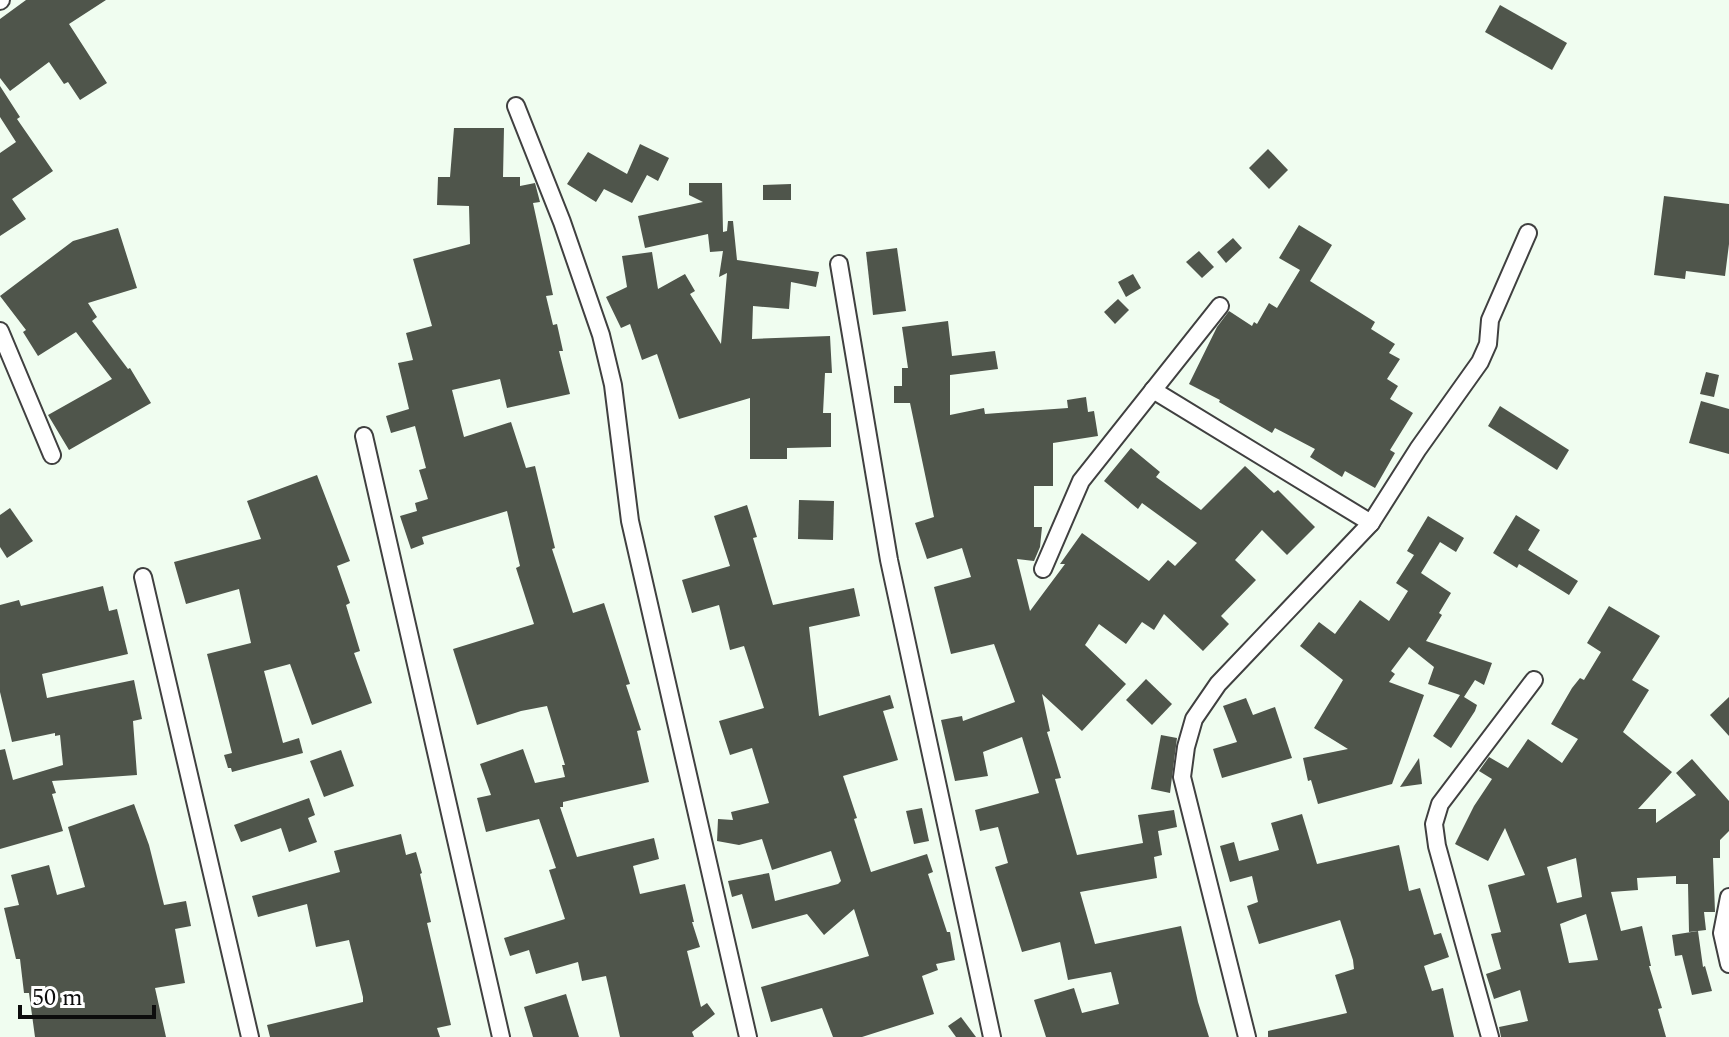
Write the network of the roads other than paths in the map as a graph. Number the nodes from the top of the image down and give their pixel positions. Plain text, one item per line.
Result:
1 (516, 106) dead end
2 (1528, 233) dead end
3 (839, 264) dead end
4 (1220, 306) dead end
5 (0, 331) edge
6 (1153, 390) junction
7 (364, 436) dead end
8 (52, 455) dead end
9 (1371, 523) junction
10 (1043, 569) dead end
11 (143, 577) dead end
12 (1534, 680) dead end
13 (1729, 897) edge
14 (1729, 964) edge
15 (250, 1037) edge
16 (501, 1037) edge
17 (748, 1037) edge
18 (992, 1037) edge
19 (1247, 1037) edge
20 (1490, 1037) edge

1 - 17 street
2 - 9 street
3 - 18 street
4 - 6 street
5 - 8 street
6 - 9 street
6 - 10 street
7 - 16 street
9 - 19 street
11 - 15 street
12 - 20 street
13 - 14 street

